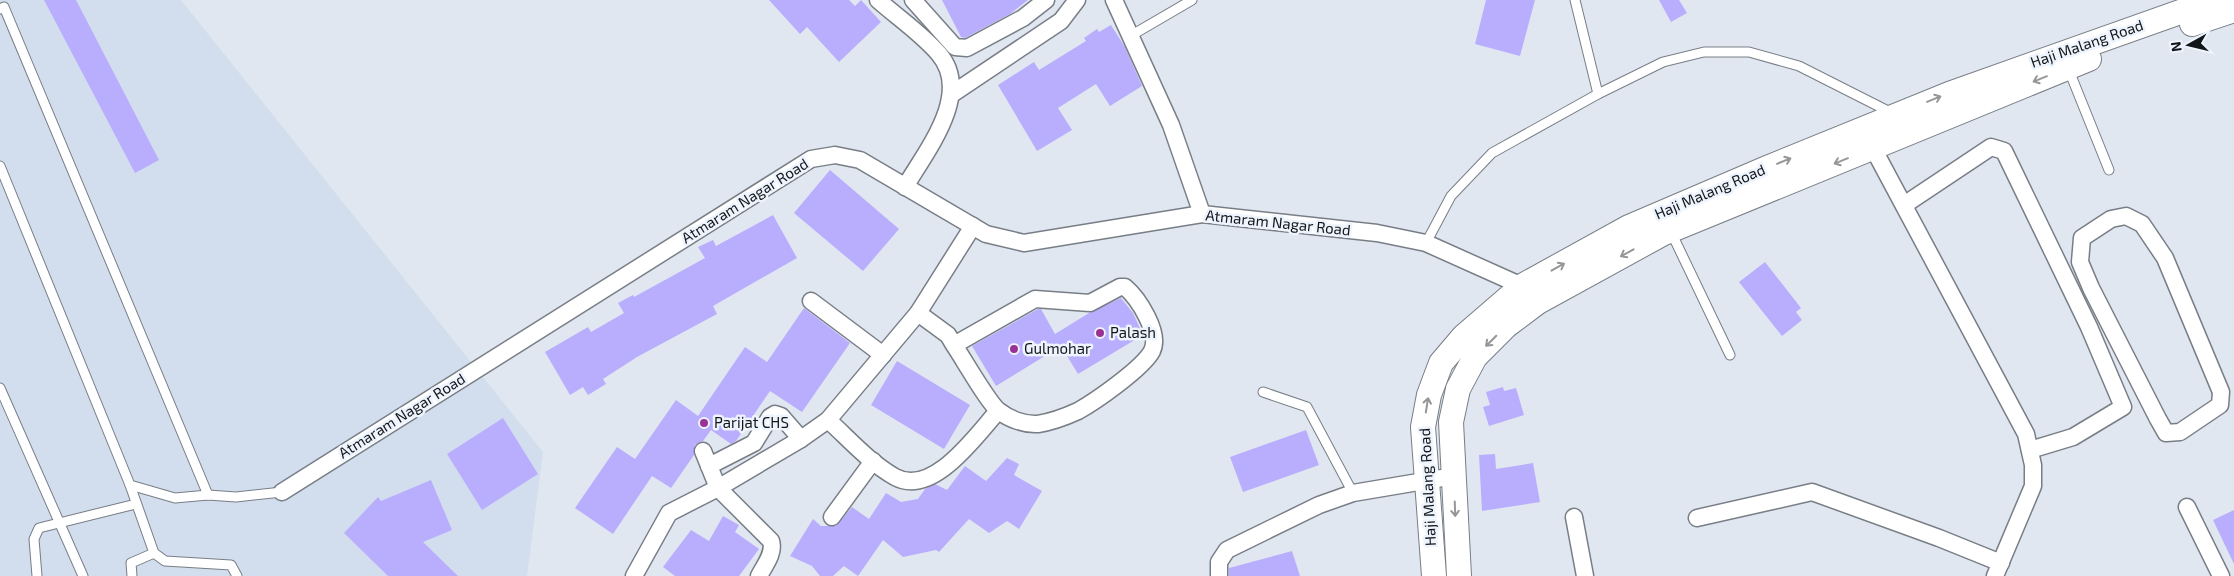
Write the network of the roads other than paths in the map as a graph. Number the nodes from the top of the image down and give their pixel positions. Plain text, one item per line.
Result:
1 (878, 0) edge
2 (913, 0) edge
3 (1046, 0) edge
4 (1077, 0) edge
5 (1114, 0) edge
6 (1192, 0) edge
7 (1575, 0) edge
8 (2214, 0) edge
9 (0, 9) edge
10 (2234, 10) edge
11 (1023, 18) junction
12 (1132, 35) junction
13 (1035, 38) junction
14 (2081, 57) junction
15 (952, 94) junction
16 (1598, 94) junction
17 (1896, 115) junction
18 (1873, 148) junction
19 (0, 166) edge
20 (2109, 170) dead end
21 (905, 186) junction
22 (1904, 205) junction
23 (1202, 214) junction
24 (1667, 221) junction
25 (973, 226) junction
26 (1426, 243) junction
27 (1530, 294) junction
28 (811, 301) dead end
29 (918, 313) junction
30 (954, 345) junction
31 (883, 355) junction
32 (1730, 355) dead end
33 (0, 388) edge
34 (1263, 392) dead end
35 (2144, 393) junction
36 (2123, 407) junction
37 (998, 411) junction
38 (828, 420) junction
39 (801, 439) junction
40 (2030, 450) junction
41 (873, 461) junction
42 (1454, 476) junction
43 (1428, 480) junction
44 (130, 485) junction
45 (718, 488) junction
46 (282, 492) joint
47 (1353, 493) junction
48 (208, 495) junction
49 (136, 504) junction
50 (2187, 507) dead end
51 (1574, 517) dead end
52 (832, 518) dead end
53 (1698, 518) dead end
54 (62, 524) junction
55 (154, 553) junction
56 (1998, 570) edge
57 (37, 576) edge
58 (83, 576) edge
59 (132, 576) edge
60 (237, 576) edge
61 (634, 576) edge
62 (759, 576) edge
63 (1219, 576) edge
64 (1434, 576) edge
65 (1460, 576) edge
66 (1585, 576) edge
67 (2221, 576) edge

1 - 15 street
2 - 11 street
3 - 11 street
4 - 13 street
5 - 12 street
6 - 12 lane
7 - 16 lane
8 - 14 main road, Haji Malang Road
9 - 48 lane
10 - 14 main road, Haji Malang Road
11 - 13 street
12 - 23 street
13 - 15 street
17 -> 14 main road, Haji Malang Road
14 -> 18 main road, Haji Malang Road
14 - 20 lane
15 - 21 street
16 - 17 lane
16 - 26 lane
24 -> 17 main road, Haji Malang Road
18 - 22 street
18 -> 24 main road, Haji Malang Road
19 - 44 lane
21 - 25 street, Atmaram Nagar Road
21 - 46 street, Atmaram Nagar Road
22 - 36 street
22 - 40 street
23 - 25 street, Atmaram Nagar Road
23 - 26 street, Atmaram Nagar Road
24 - 27 main road, Haji Malang Road
24 - 32 lane
25 - 29 street
26 - 27 street, Atmaram Nagar Road
27 -> 42 main road, Haji Malang Road
43 -> 27 main road, Haji Malang Road
28 - 31 street
29 - 30 street
29 - 31 street
30 - 37 street
30 - 37 street
31 - 38 street
33 - 54 lane
34 - 47 lane
35 - 35 street
35 - 36 street
36 - 40 street
37 - 41 street
38 - 39 street
38 - 41 street
39 - 45 street
39 - 45 street
40 - 56 street
41 - 52 street
42 - 43 street
42 -> 65 main road, Haji Malang Road
43 - 47 street
43 - 64 main road, Haji Malang Road
44 - 48 lane
44 - 49 lane
45 - 61 street
45 - 62 street
46 - 48 lane
47 - 63 street
49 - 54 lane
49 - 55 lane
50 - 67 street
51 - 66 street
53 - 56 street
54 - 57 lane
54 - 58 lane
55 - 59 lane
55 - 60 lane

